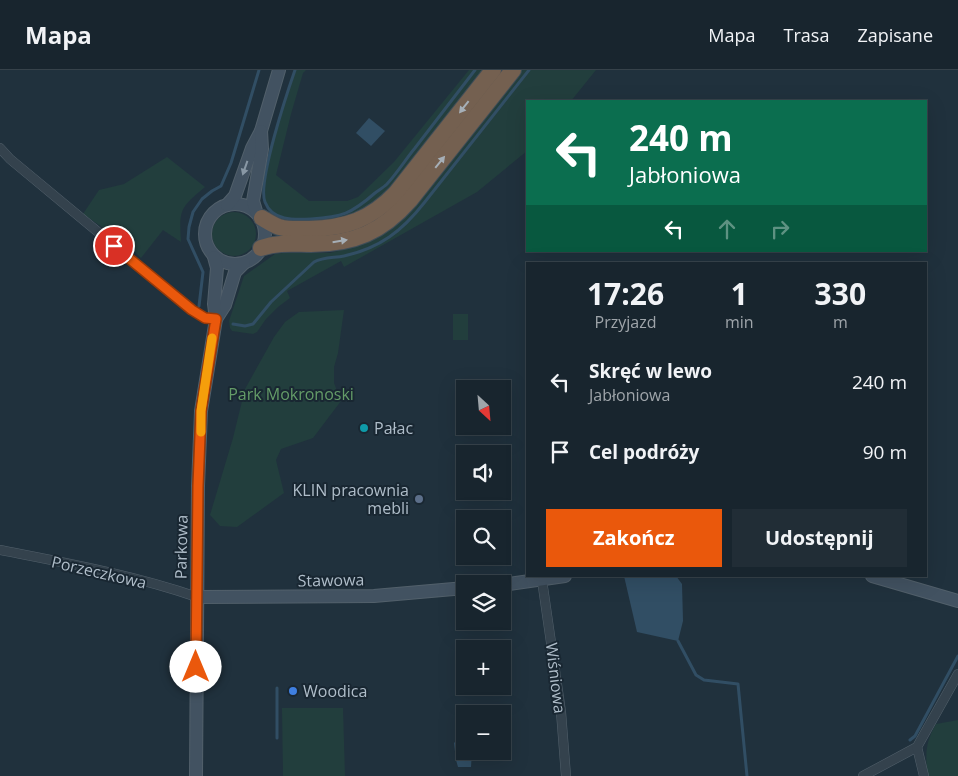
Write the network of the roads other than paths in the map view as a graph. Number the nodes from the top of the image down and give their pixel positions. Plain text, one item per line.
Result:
1 (279, 70) edge
2 (493, 70) edge
3 (513, 70) edge
4 (261, 131) junction
5 (0, 148) edge
6 (227, 205) junction
7 (259, 214) junction
8 (261, 248) junction
9 (214, 257) junction
10 (244, 263) junction
11 (216, 319) junction
12 (0, 550) edge
13 (559, 577) edge
14 (875, 577) edge
15 (542, 580) junction
16 (511, 584) edge
17 (456, 589) edge
18 (197, 597) junction
19 (958, 601) edge
20 (958, 674) edge
21 (917, 747) junction
22 (196, 776) edge
23 (566, 776) edge
24 (864, 776) edge
25 (924, 776) edge

1 - 4 main road
2 -> 7 highway
8 -> 3 highway
4 -> 6 main road
4 - 7 main road
5 - 11 street
6 - 7 main road
6 - 9 main road
7 - 8 main road
8 - 10 main road
9 - 10 main road
9 - 11 main road, Parkowa
10 - 11 main road, Parkowa
11 - 18 main road, Parkowa
12 - 18 street, Porzeczkowa
13 - 15 main road
14 - 19 main road
15 - 16 main road
15 - 23 street, Wiśniowa
17 - 18 main road, Stawowa
18 - 22 main road, Parkowa
20 - 21 street
21 - 24 street
21 - 25 street

